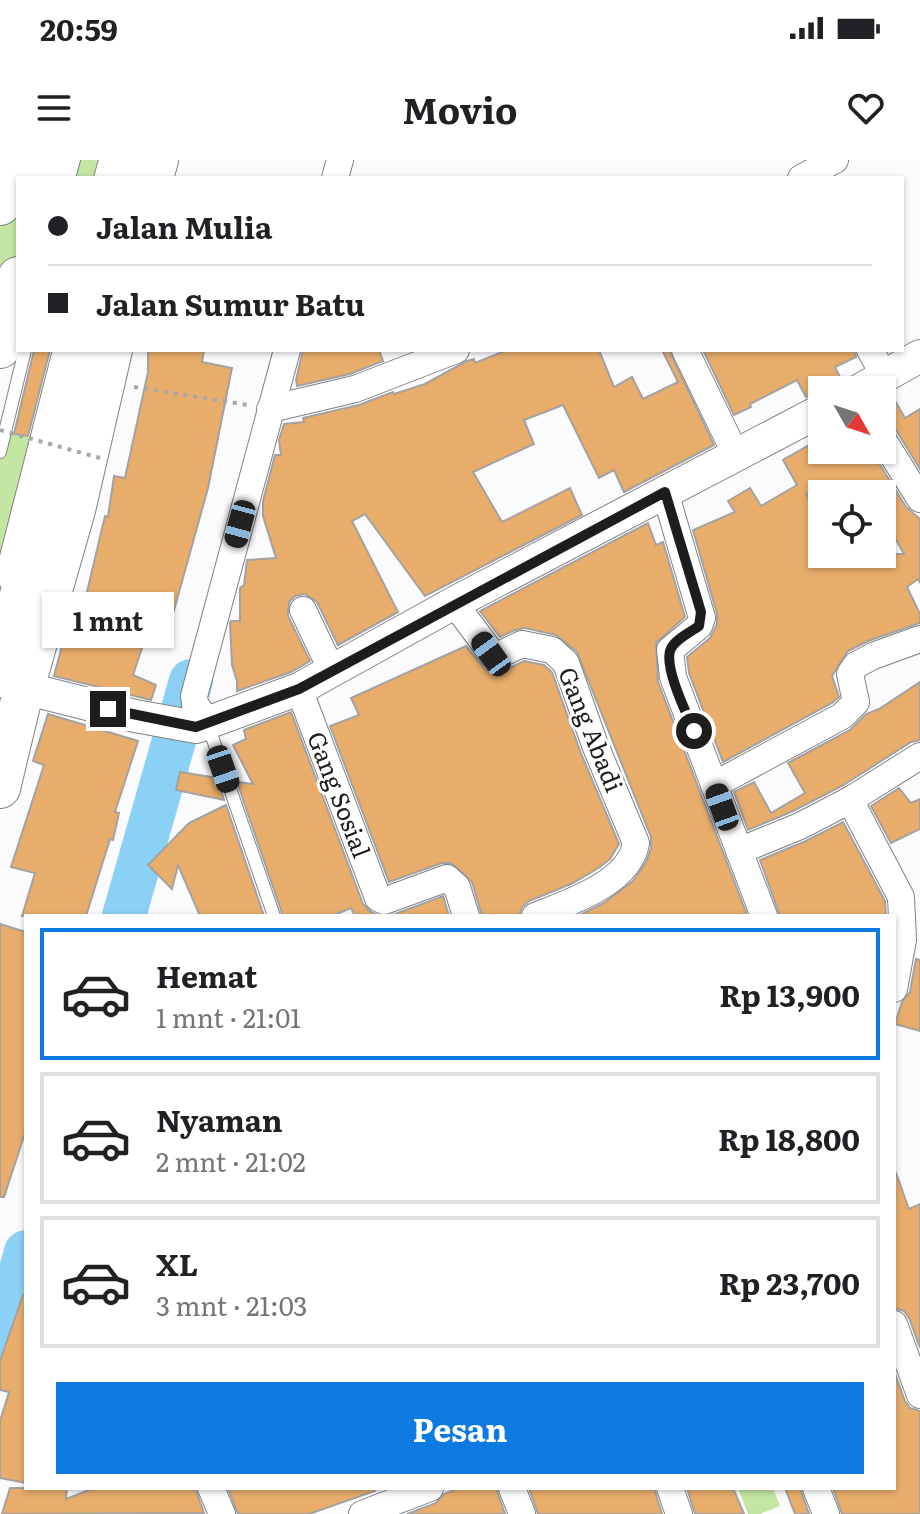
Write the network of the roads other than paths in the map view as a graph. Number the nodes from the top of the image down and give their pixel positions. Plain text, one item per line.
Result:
1 (12, 160) edge
2 (835, 160) edge
3 (805, 176) edge
4 (0, 205) edge
5 (16, 285) edge
6 (0, 348) edge
7 (25, 352) edge
8 (58, 352) edge
9 (80, 352) edge
10 (286, 352) edge
11 (451, 352) edge
12 (686, 352) edge
13 (920, 356) edge
14 (108, 366) edge
15 (871, 372) edge
16 (270, 409) junction
17 (808, 417) edge
18 (0, 452) edge
19 (736, 455) junction
20 (896, 460) edge
21 (665, 492) junction
22 (920, 499) edge
23 (0, 580) edge
24 (454, 603) junction
25 (303, 610) dead end
26 (920, 639) edge
27 (332, 671) junction
28 (12, 682) edge
29 (299, 689) junction
30 (199, 725) junction
31 (920, 756) edge
32 (714, 785) junction
33 (0, 788) edge
34 (850, 800) junction
35 (739, 851) junction
36 (273, 914) edge
37 (465, 914) edge
38 (540, 914) edge
39 (763, 914) edge
40 (896, 978) edge
41 (896, 1329) edge
42 (920, 1395) edge
43 (212, 1490) edge
44 (423, 1490) edge
45 (513, 1490) edge
46 (671, 1490) edge
47 (817, 1490) edge
48 (371, 1506) edge
49 (222, 1514) edge
50 (522, 1514) edge
51 (679, 1514) edge
52 (826, 1514) edge

1 - 4 main road
2 - 3 street
5 - 6 main road
7 - 18 lane
8 - 23 lane
9 - 28 main road
10 - 16 street
11 - 16 street
12 - 19 street
13 - 15 street
14 - 28 main road
16 - 30 street
17 - 19 street
19 - 21 street
20 - 22 street
21 - 24 street
21 - 32 street
24 - 27 street
24 - 38 street, Gang Abadi
25 - 27 street
26 - 32 street
27 - 29 street
28 - 30 street
28 - 33 main road
29 - 30 street
29 - 37 street, Gang Sosial
30 - 36 lane
31 - 34 street
32 - 35 street
34 - 35 street
34 - 40 street
35 - 39 street
41 - 42 street
43 - 49 street
44 - 48 street
45 - 50 street
46 - 51 street
47 - 52 street

